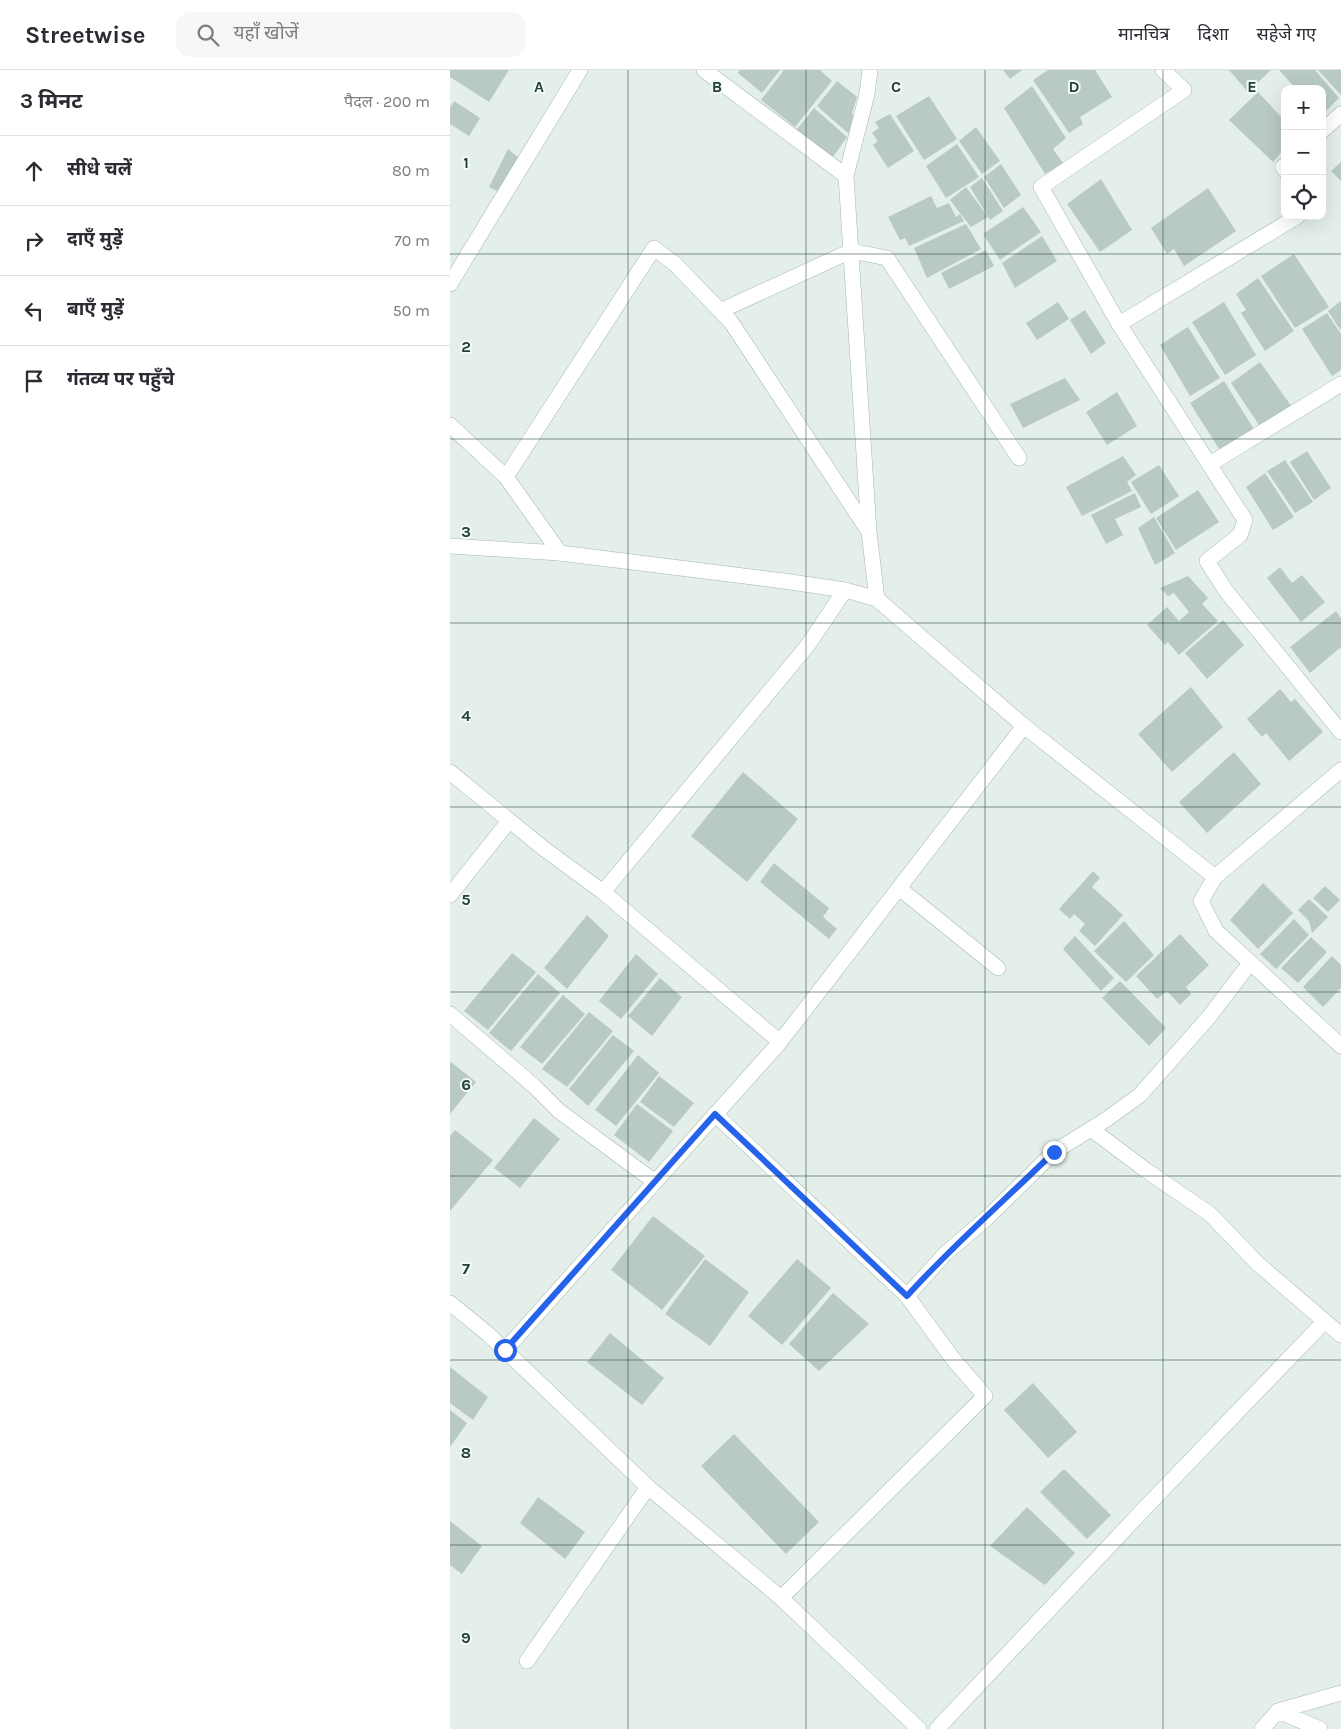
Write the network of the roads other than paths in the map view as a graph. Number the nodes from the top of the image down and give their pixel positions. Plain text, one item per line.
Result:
1 (580, 70) edge
2 (704, 70) edge
3 (870, 70) edge
4 (1163, 70) edge
5 (1341, 114) edge
6 (1323, 130) edge
7 (846, 176) junction
8 (1291, 220) edge
9 (851, 252) junction
10 (450, 284) edge
11 (720, 311) junction
12 (1119, 324) junction
13 (1341, 384) edge
14 (450, 425) edge
15 (1019, 458) dead end
16 (1210, 464) junction
17 (506, 476) junction
18 (869, 532) junction
19 (450, 546) edge
20 (560, 553) junction
21 (845, 590) junction
22 (878, 599) junction
23 (1024, 726) junction
24 (1341, 732) edge
25 (1341, 770) edge
26 (450, 772) edge
27 (509, 821) junction
28 (1215, 876) junction
29 (899, 888) junction
30 (603, 892) junction
31 (450, 895) edge
32 (1250, 963) junction
33 (998, 968) dead end
34 (450, 1014) edge
35 (780, 1042) junction
36 (1341, 1046) edge
37 (715, 1114) junction
38 (1091, 1129) junction
39 (655, 1182) junction
40 (907, 1296) junction
41 (450, 1303) edge
42 (1325, 1321) junction
43 (1341, 1335) edge
44 (505, 1350) junction
45 (648, 1487) junction
46 (780, 1598) junction
47 (527, 1661) dead end
48 (1341, 1693) edge
49 (1278, 1711) junction
50 (919, 1729) edge
51 (937, 1729) edge
52 (1262, 1729) edge
53 (1320, 1729) edge

1 - 10 street
2 - 7 street
3 - 7 street
4 - 12 street
5 - 6 street
7 - 9 street
8 - 12 street
9 - 11 street
9 - 15 street
9 - 18 street
11 - 17 street
11 - 18 street
12 - 16 street
13 - 16 street
14 - 17 street
16 - 24 street
17 - 20 street
18 - 22 street
19 - 20 street
20 - 21 street
21 - 22 street
21 - 30 street
22 - 23 street
23 - 28 street
23 - 29 street
25 - 28 street
26 - 27 street
27 - 30 street
27 - 31 street
28 - 32 street
29 - 33 street
29 - 35 street
30 - 35 street
32 - 36 street
32 - 38 street
34 - 39 street
35 - 37 street
37 - 39 street
37 - 40 street
38 - 40 street
38 - 42 street
39 - 44 street
40 - 46 street
41 - 44 street
42 - 43 street
42 - 51 street
44 - 45 street
45 - 46 street
45 - 47 street
46 - 50 street
48 - 49 street
49 - 52 street
49 - 53 street

